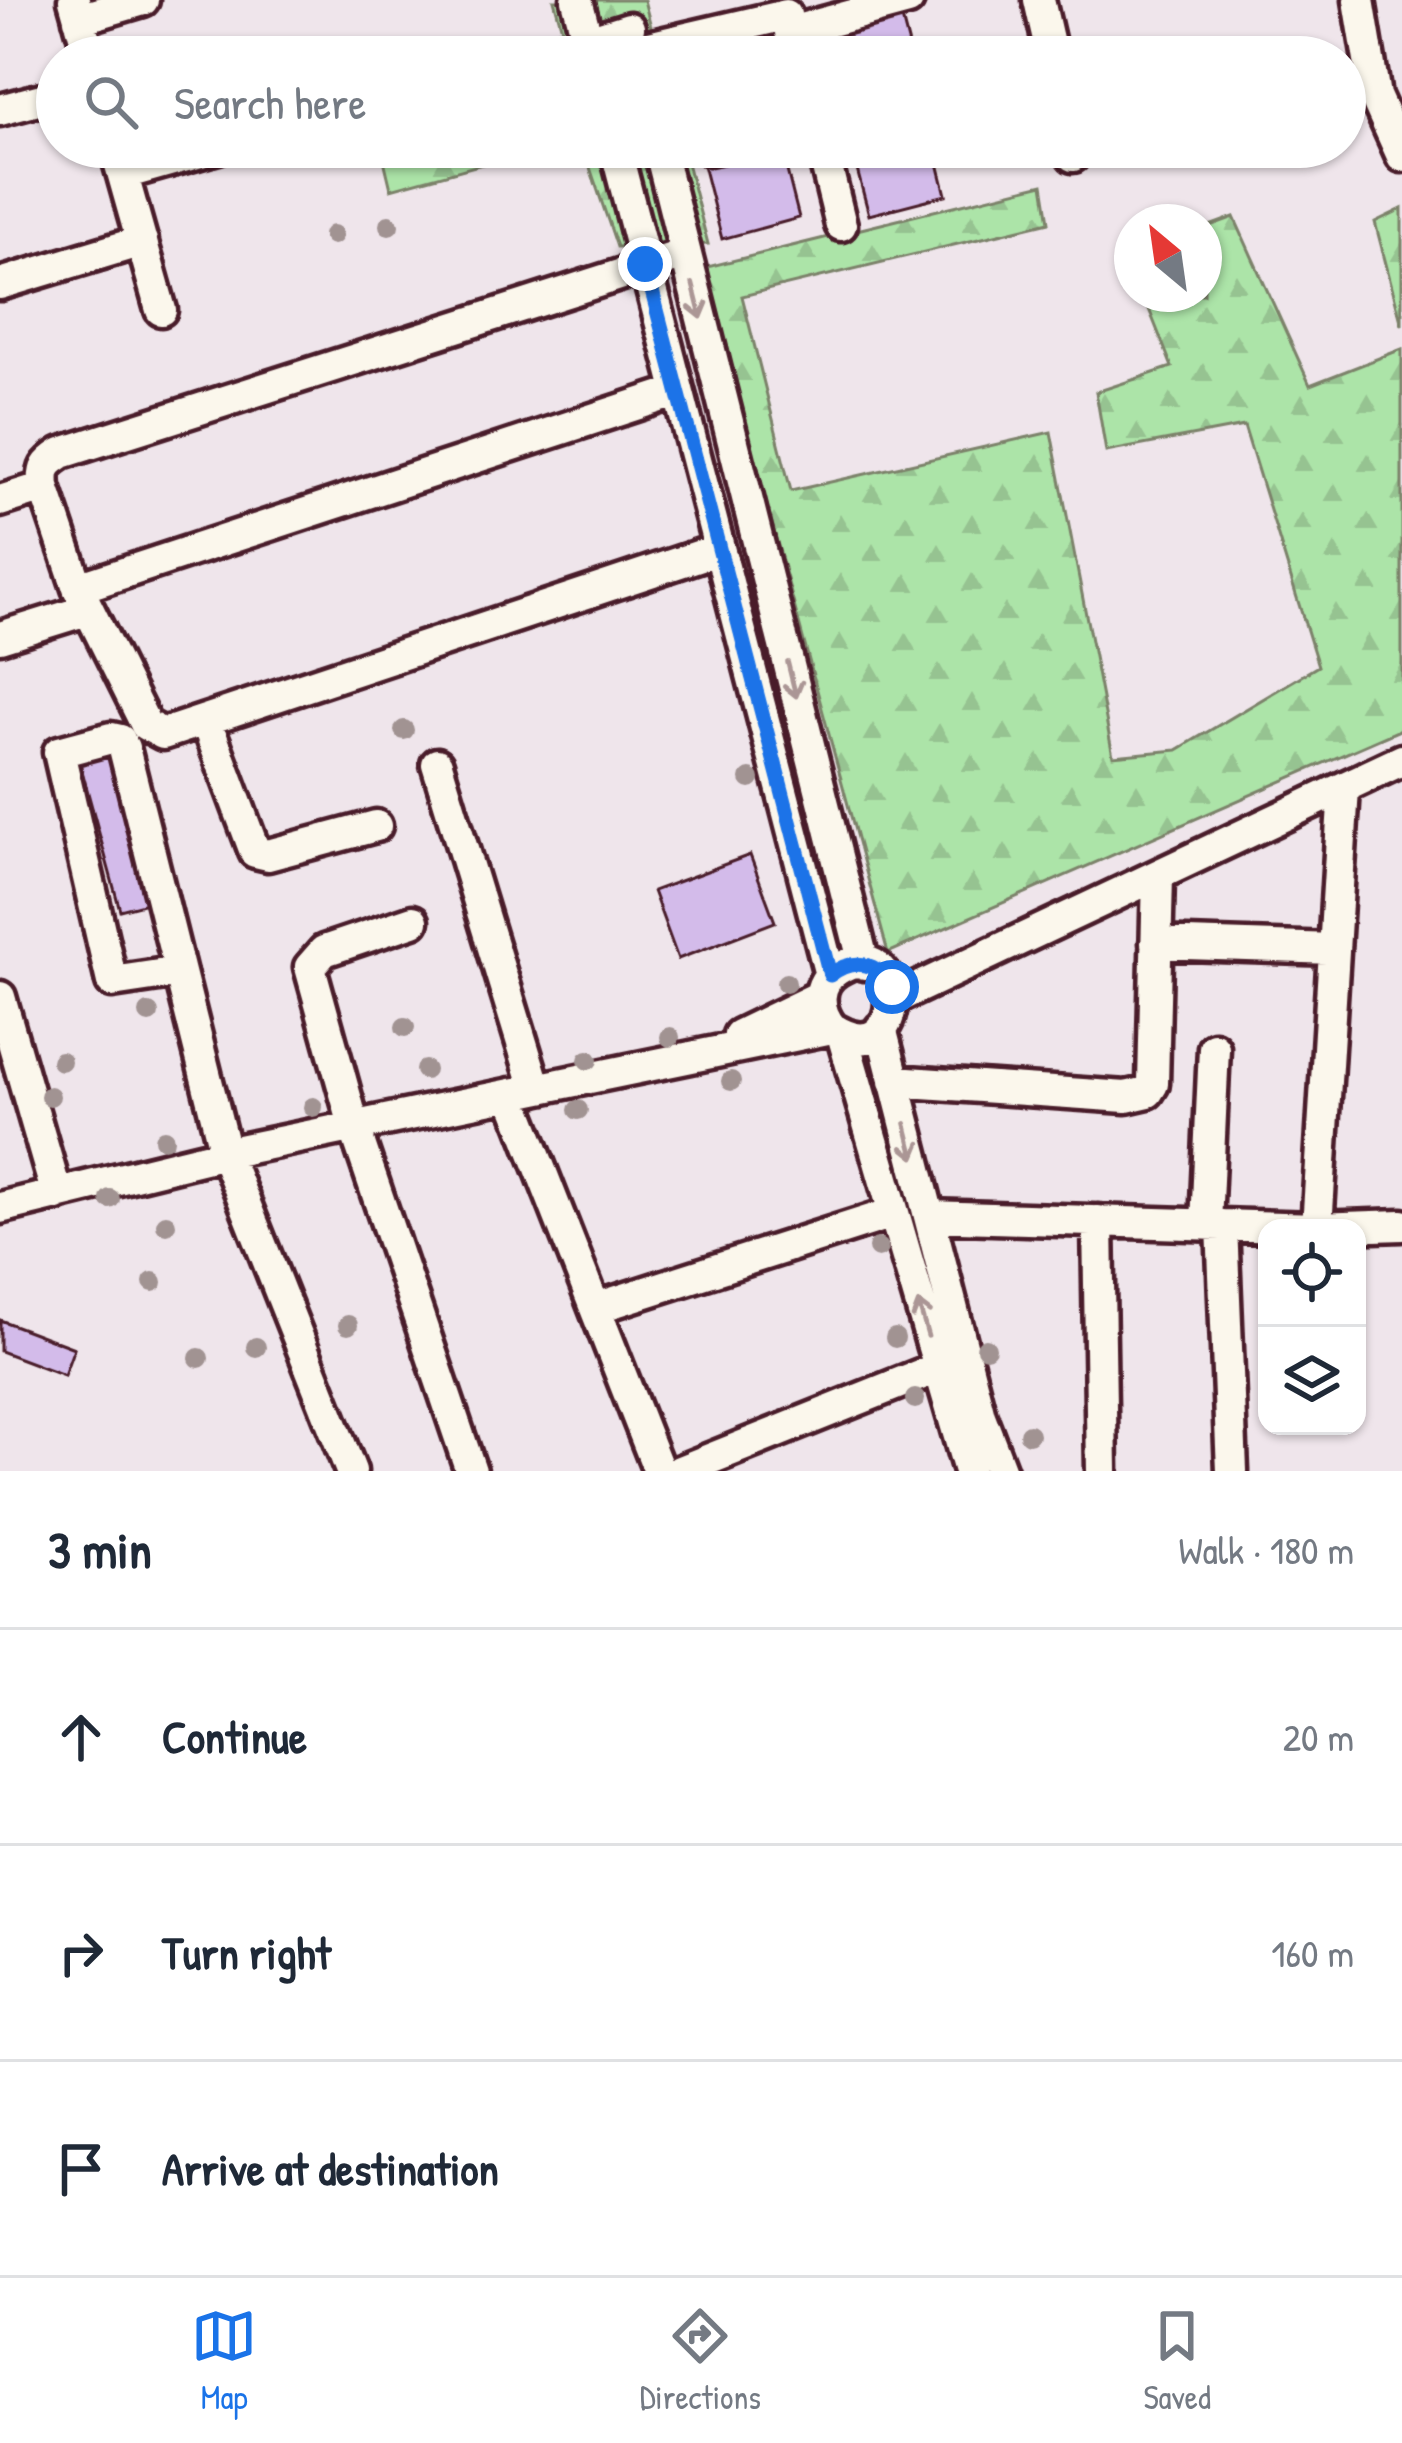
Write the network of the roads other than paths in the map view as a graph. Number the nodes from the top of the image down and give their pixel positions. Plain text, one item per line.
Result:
1 (143, 0) edge
2 (577, 0) edge
3 (908, 0) edge
4 (1040, 0) edge
5 (1358, 0) edge
6 (76, 9) edge
7 (789, 26) edge
8 (630, 34) edge
9 (586, 36) edge
10 (1048, 36) edge
11 (1358, 36) edge
12 (1366, 85) edge
13 (36, 100) edge
14 (0, 110) edge
15 (1402, 156) edge
16 (121, 168) edge
17 (620, 168) edge
18 (664, 168) edge
19 (827, 168) edge
20 (841, 225) dead end
21 (142, 242) junction
22 (686, 254) junction
23 (645, 264) junction
24 (0, 284) edge
25 (161, 310) dead end
26 (678, 391) junction
27 (44, 487) junction
28 (0, 501) edge
29 (719, 549) junction
30 (83, 599) junction
31 (0, 637) edge
32 (206, 721) junction
33 (1402, 760) edge
34 (437, 764) dead end
35 (1344, 788) junction
36 (376, 826) dead end
37 (1158, 875) junction
38 (413, 922) dead end
39 (1156, 943) junction
40 (1334, 949) junction
41 (864, 964) junction
42 (179, 972) junction
43 (825, 986) junction
44 (0, 997) edge
45 (888, 1014) junction
46 (837, 1031) junction
47 (1214, 1048) dead end
48 (696, 1056) junction
49 (894, 1081) junction
50 (524, 1092) junction
51 (354, 1126) junction
52 (224, 1153) junction
53 (57, 1195) junction
54 (0, 1208) edge
55 (893, 1213) junction
56 (929, 1216) junction
57 (1318, 1219) edge
58 (1098, 1221) junction
59 (1214, 1225) junction
60 (1402, 1225) edge
61 (1258, 1226) edge
62 (1366, 1226) edge
63 (596, 1308) junction
64 (937, 1368) junction
65 (351, 1471) edge
66 (471, 1471) edge
67 (659, 1471) edge
68 (680, 1471) edge
69 (970, 1471) edge
70 (1001, 1471) edge
71 (1102, 1471) edge
72 (1232, 1471) edge

1 - 6 street
2 - 9 street
3 - 7 street
4 - 10 street
5 - 11 street
7 - 8 street
12 - 15 street
13 - 14 street
16 - 21 street
17 - 23 street
18 - 22 street
19 - 20 street
21 - 24 street
21 - 25 street
22 - 23 street
22 -> 41 street
23 - 26 street
23 - 27 street
26 - 29 street
26 - 30 street
27 - 28 street
27 - 30 street
29 - 32 street
29 - 43 street
30 - 31 street
30 - 32 street
32 - 36 street
33 - 35 street
34 - 50 street
35 - 37 street
35 - 40 street
37 - 39 street
37 - 45 street
38 - 51 street
39 - 40 street
39 - 49 street
40 - 57 street
41 - 43 street
41 - 45 street
42 - 42 street
42 - 52 street
43 - 46 street
43 - 48 street
44 - 53 street
45 - 46 street
45 - 49 street
46 - 48 street
46 - 55 street
47 - 59 street
48 - 50 street
49 -> 56 street
50 - 51 street
50 - 63 street
51 - 52 street
51 - 66 street
52 - 53 street
52 - 65 street
53 - 54 street
55 - 63 street
64 -> 55 street
56 - 58 street
56 - 70 street
58 - 59 street
58 - 71 street
59 - 61 street
59 - 72 street
60 - 62 street
63 - 67 street
64 - 68 street
64 - 69 street

